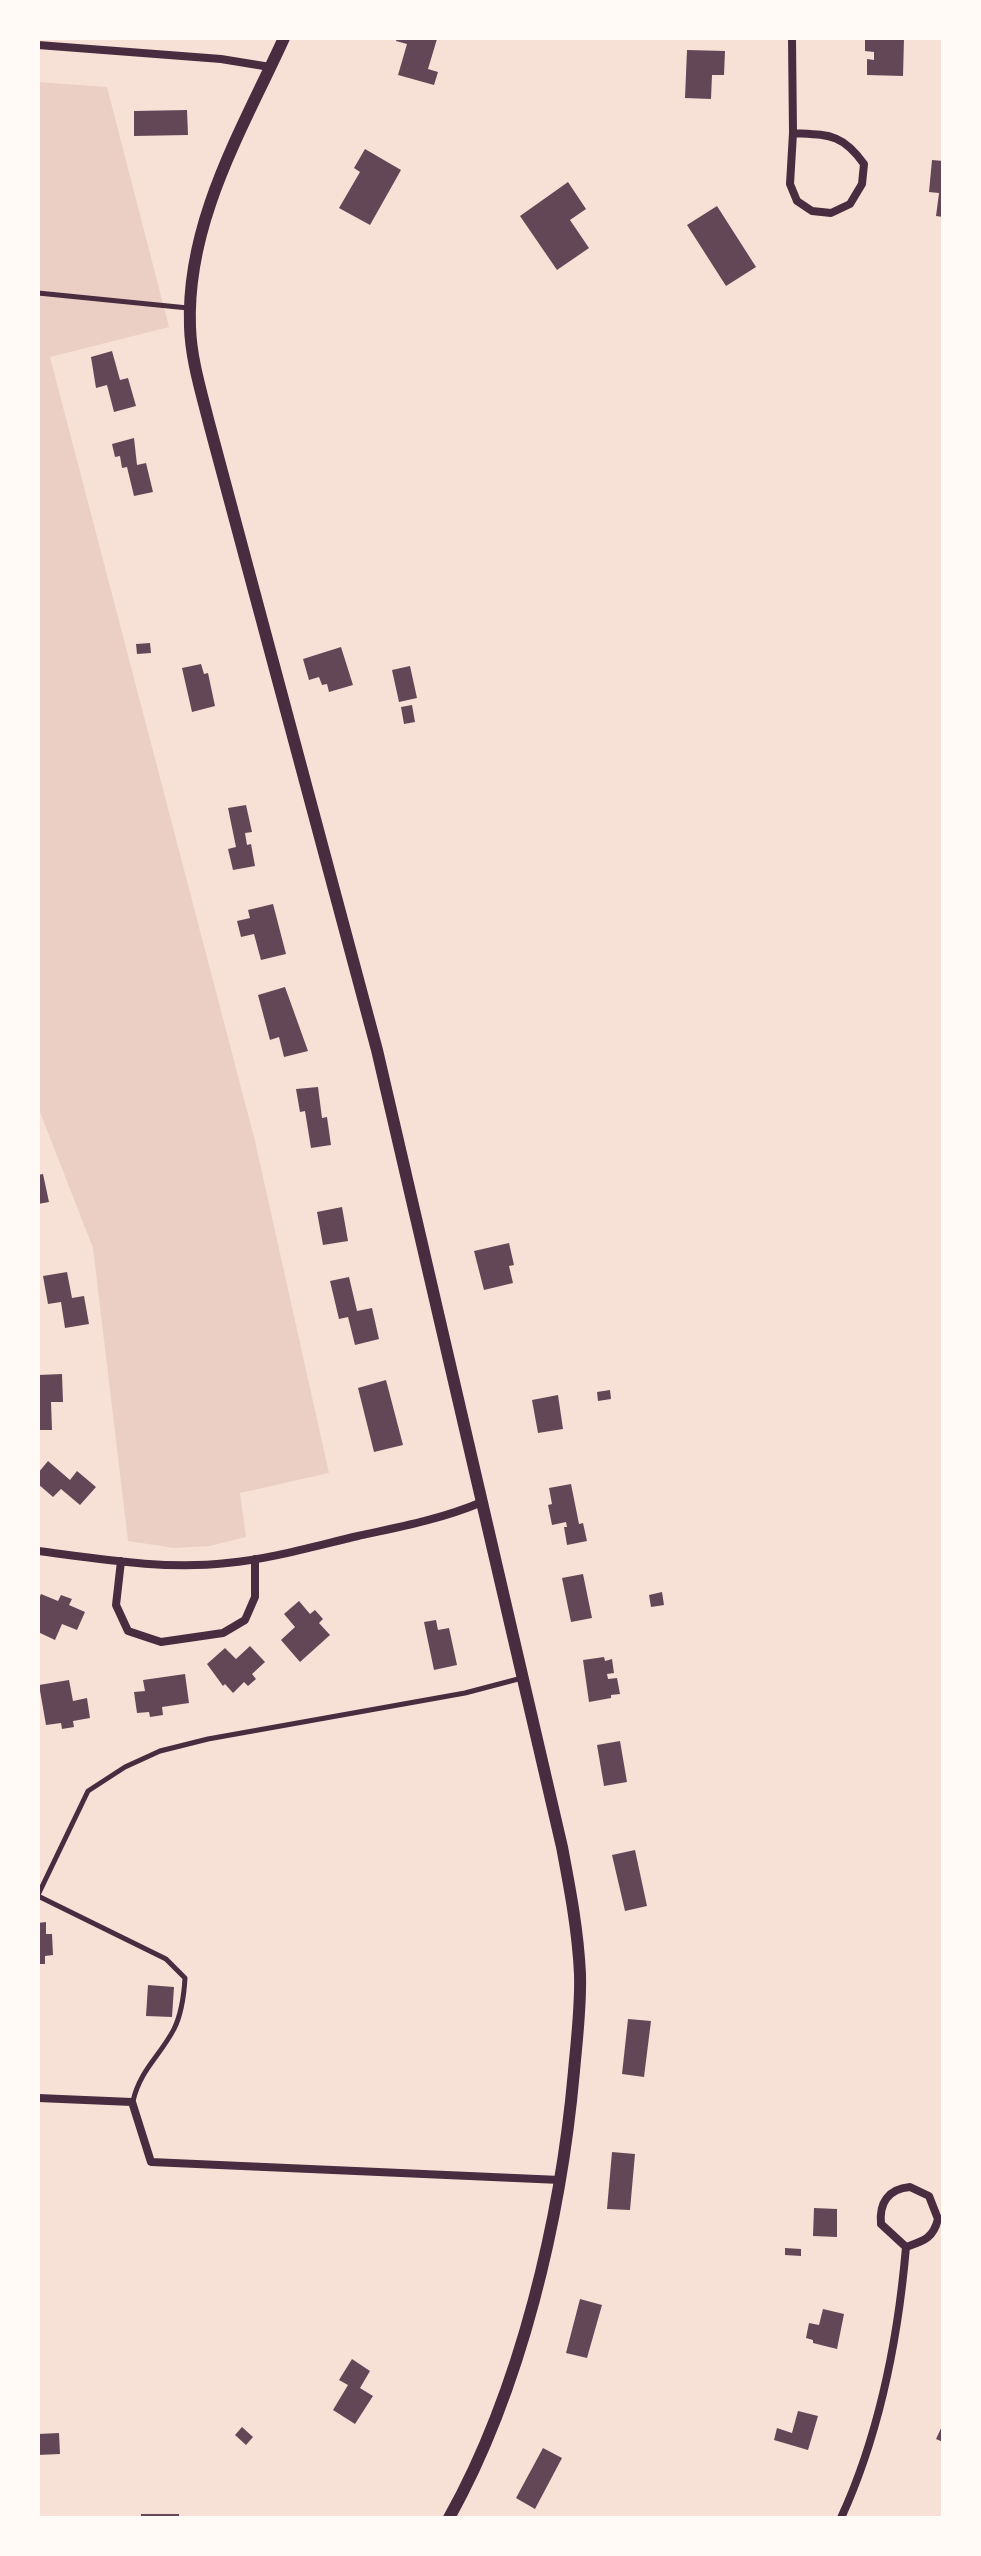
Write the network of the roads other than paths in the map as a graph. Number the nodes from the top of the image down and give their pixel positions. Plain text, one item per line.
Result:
1 (284, 38) edge
2 (792, 38) edge
3 (38, 45) edge
4 (270, 67) junction
5 (793, 133) junction
6 (38, 293) edge
7 (190, 308) junction
8 (482, 1502) junction
9 (38, 1551) edge
10 (255, 1559) junction
11 (121, 1561) junction
12 (522, 1678) junction
13 (38, 1895) edge
14 (38, 2098) edge
15 (132, 2102) junction
16 (560, 2180) junction
17 (906, 2247) junction
18 (449, 2518) edge
19 (841, 2518) edge

1 - 4 main road
2 - 5 street
3 - 4 street
4 - 7 main road
5 - 5 street
6 - 7 lane
7 - 8 main road
8 - 10 street
8 - 12 main road
9 - 11 street
10 - 11 street
10 - 11 street
12 - 13 lane
12 - 16 main road
13 - 15 lane
14 - 15 street
15 - 16 street
16 - 18 main road
17 - 17 street
17 - 19 street

